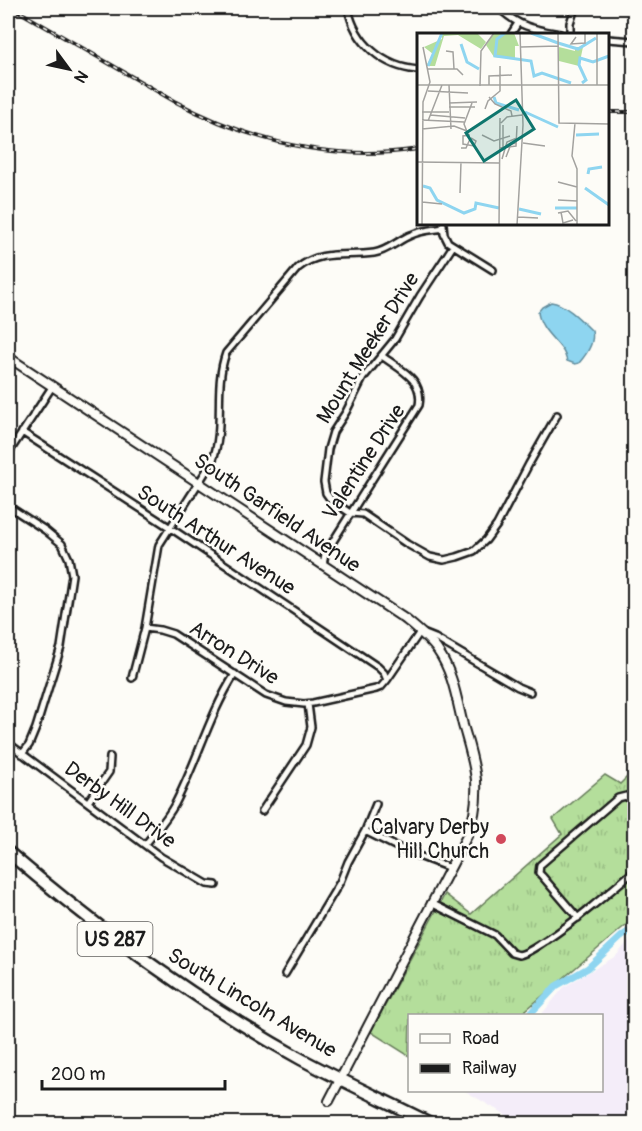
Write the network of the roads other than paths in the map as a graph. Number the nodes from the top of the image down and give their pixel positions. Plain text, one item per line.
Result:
1 (348, 8) edge
2 (499, 8) edge
3 (575, 8) edge
4 (518, 23) junction
5 (512, 33) edge
6 (554, 33) edge
7 (570, 33) edge
8 (609, 39) edge
9 (634, 41) edge
10 (417, 70) edge
11 (443, 226) edge
12 (453, 246) junction
13 (493, 270) dead end
14 (381, 356) junction
15 (8, 357) edge
16 (52, 387) junction
17 (557, 416) dead end
18 (22, 432) junction
19 (8, 454) edge
20 (199, 482) junction
21 (8, 506) edge
22 (350, 513) junction
23 (169, 527) junction
24 (323, 565) junction
25 (145, 628) junction
26 (420, 632) junction
27 (235, 675) junction
28 (132, 678) dead end
29 (387, 680) junction
30 (530, 692) dead end
31 (308, 704) junction
32 (8, 743) edge
33 (22, 754) junction
34 (110, 757) dead end
35 (88, 802) junction
36 (634, 803) edge
37 (376, 804) dead end
38 (262, 811) dead end
39 (365, 831) junction
40 (145, 845) junction
41 (8, 852) edge
42 (450, 868) junction
43 (634, 871) edge
44 (216, 885) dead end
45 (432, 903) junction
46 (578, 918) junction
47 (285, 974) dead end
48 (340, 1079) junction
49 (329, 1101) dead end
50 (432, 1124) edge

1 - 10 street
2 - 4 street
3 - 7 street
4 - 5 street
4 - 6 street
8 - 9 street
11 - 12 street
11 - 20 street
12 - 13 street
12 - 14 street, Mount Meeker Drive
14 - 22 street, Mount Meeker Drive
14 - 22 street, Valentine Drive
15 - 16 street, South Garfield Avenue
16 - 18 street
16 - 20 street, South Garfield Avenue
17 - 22 street, Mount Meeker Drive
18 - 19 street
18 - 23 street, South Arthur Avenue
20 - 23 street
20 - 24 street, South Garfield Avenue
21 - 33 street
22 - 24 street, Valentine Drive
23 - 25 street
23 - 29 street, South Arthur Avenue
24 - 26 street, South Garfield Avenue
25 - 27 street, Arron Drive
25 - 28 street
26 - 29 street, Arron Drive
26 - 30 street, South Garfield Avenue
26 - 42 street
27 - 31 street, Arron Drive
27 - 40 street
29 - 31 street, Arron Drive
31 - 38 street
32 - 33 street, Derby Hill Drive
33 - 35 street, Derby Hill Drive
34 - 35 street
35 - 40 street, Derby Hill Drive
36 - 46 street
37 - 39 street
39 - 42 street
39 - 47 street
40 - 44 street, Derby Hill Drive
41 - 48 highway, South Lincoln Avenue / US 287
42 - 45 street
43 - 46 street
45 - 46 street
45 - 48 street
48 - 49 street
48 - 50 highway, South Lincoln Avenue / US 287

